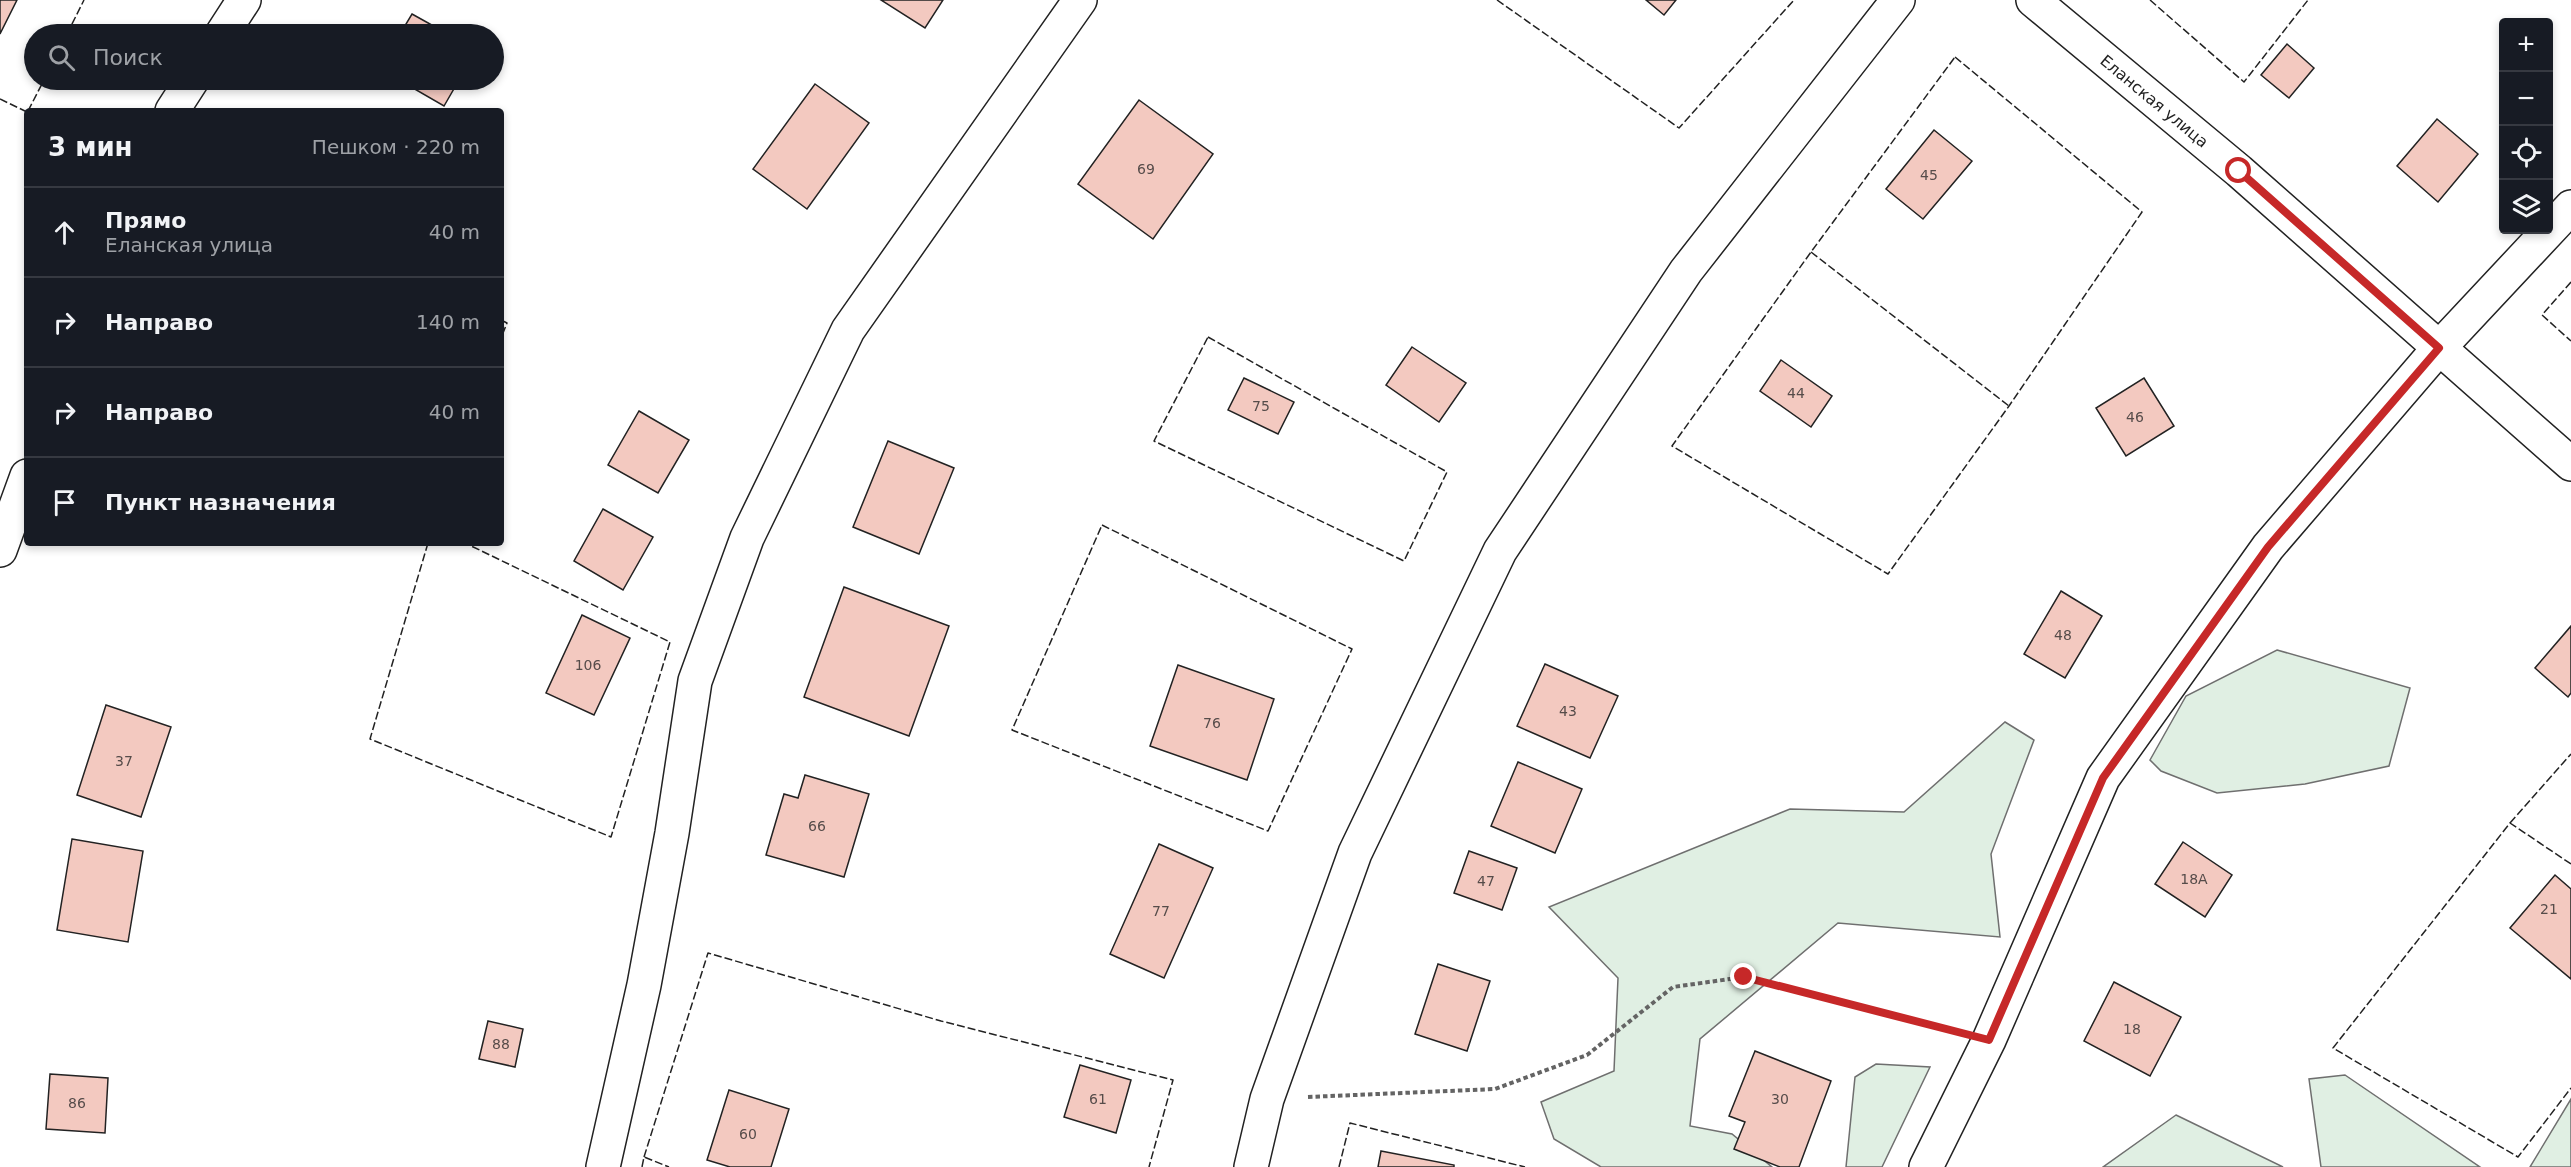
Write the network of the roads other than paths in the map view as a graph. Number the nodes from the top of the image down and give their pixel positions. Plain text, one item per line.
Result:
1 (244, 0) edge
2 (1080, 0) edge
3 (1898, 0) edge
4 (2033, 0) edge
5 (228, 24) edge
6 (186, 90) edge
7 (174, 108) edge
8 (2571, 207) edge
9 (2439, 348) junction
10 (2571, 465) edge
11 (24, 484) edge
12 (0, 550) edge
13 (603, 1167) edge
14 (1251, 1167) edge
15 (1926, 1167) edge

1 - 5 street
2 - 13 street
3 - 14 street
4 - 9 street, Еланская улица
6 - 7 street
8 - 9 street
9 - 10 street, Еланская улица
9 - 15 street
11 - 12 street

